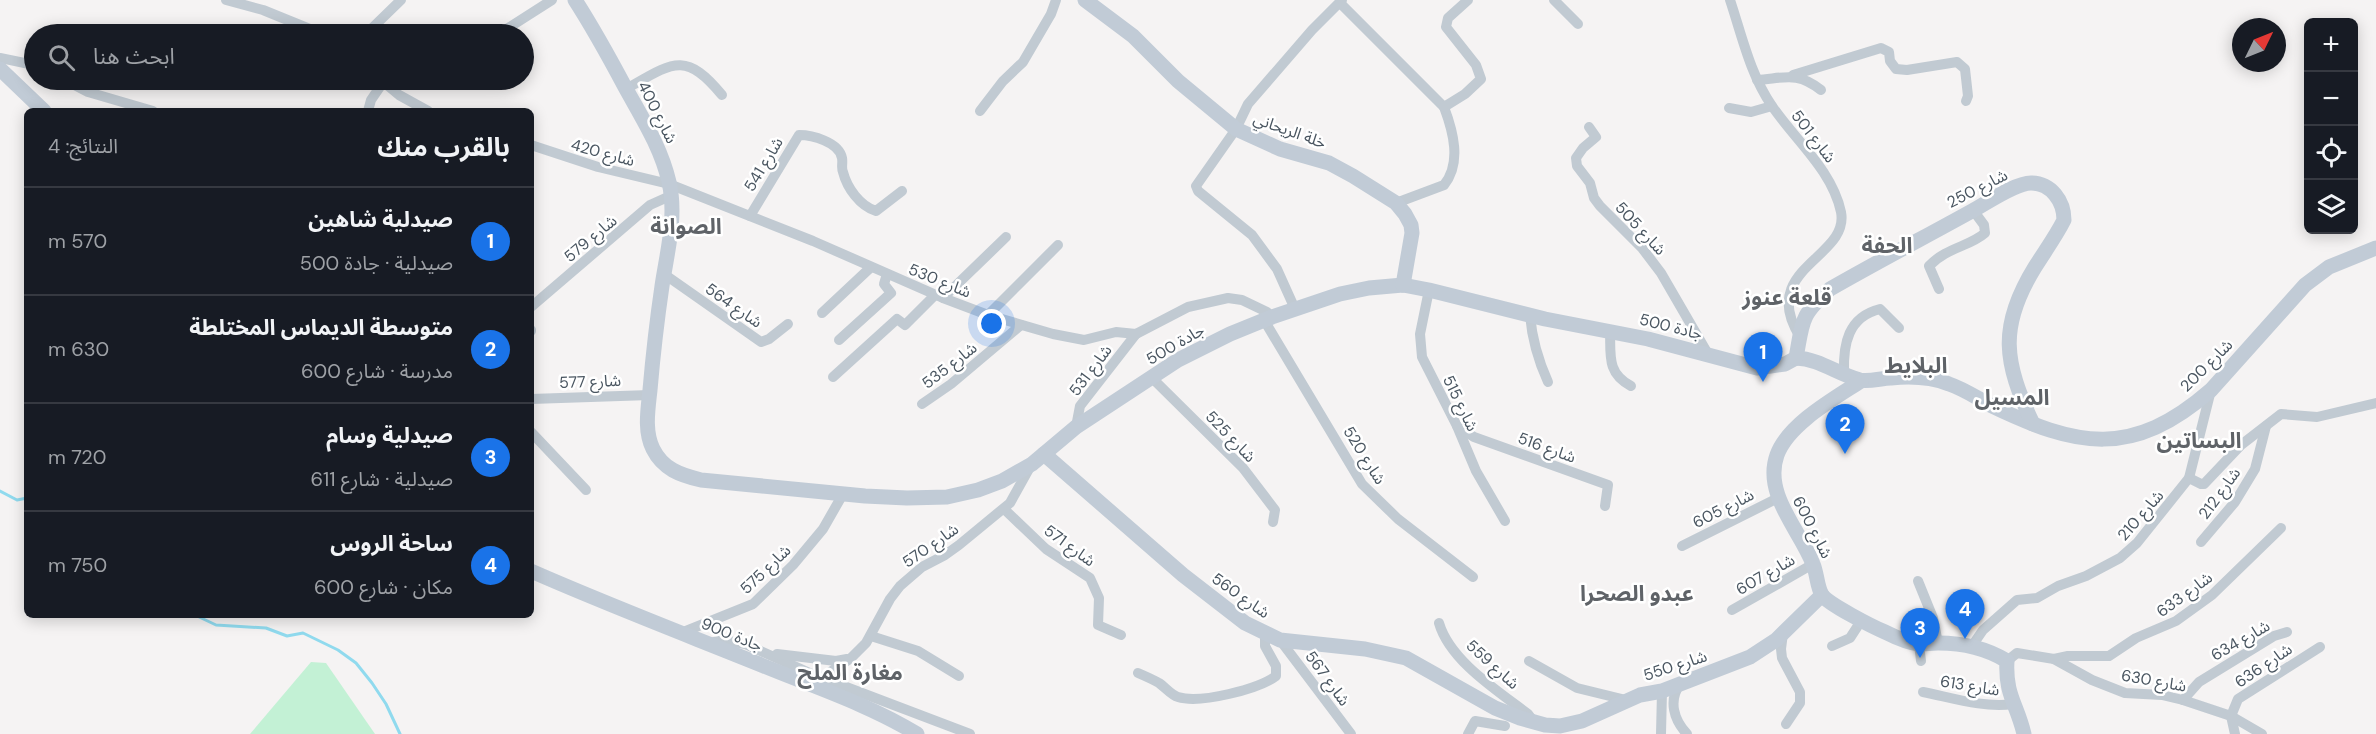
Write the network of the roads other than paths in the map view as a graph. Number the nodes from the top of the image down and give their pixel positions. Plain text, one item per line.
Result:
1 (226, 0) edge
2 (401, 0) edge
3 (552, 0) edge
4 (575, 0) edge
5 (1056, 0) edge
6 (1468, 0) edge
7 (1554, 0) edge
8 (1730, 0) edge
9 (1341, 1) edge
10 (1094, 3) edge
11 (265, 5) edge
12 (302, 24) edge
13 (376, 24) edge
14 (515, 24) edge
15 (1578, 24) dead end
16 (1, 65) edge
17 (24, 65) edge
18 (1793, 75) junction
19 (1757, 81) junction
20 (626, 89) junction
21 (24, 90) edge
22 (24, 90) edge
23 (84, 90) edge
24 (376, 90) edge
25 (393, 90) edge
26 (1821, 90) dead end
27 (723, 94) dead end
28 (1966, 101) dead end
29 (1772, 106) junction
30 (1444, 107) junction
31 (41, 108) edge
32 (143, 108) edge
33 (369, 108) edge
34 (422, 108) edge
35 (1729, 108) dead end
36 (980, 111) dead end
37 (1589, 128) dead end
38 (1236, 129) junction
39 (534, 146) edge
40 (670, 190) junction
41 (902, 191) dead end
42 (1396, 203) junction
43 (1973, 210) junction
44 (750, 216) junction
45 (1006, 237) dead end
46 (1058, 245) dead end
47 (2376, 248) edge
48 (870, 268) junction
49 (663, 274) junction
50 (887, 274) junction
51 (1403, 285) junction
52 (1939, 289) dead end
53 (1429, 290) junction
54 (939, 297) junction
55 (534, 304) edge
56 (1295, 309) junction
57 (822, 314) dead end
58 (987, 315) junction
59 (1530, 315) junction
60 (1268, 319) junction
61 (788, 324) dead end
62 (1021, 325) junction
63 (1899, 328) dead end
64 (1610, 330) junction
65 (1136, 334) junction
66 (1800, 337) junction
67 (839, 340) dead end
68 (1708, 354) junction
69 (1796, 358) junction
70 (1844, 373) junction
71 (833, 377) dead end
72 (1152, 378) junction
73 (1861, 381) junction
74 (1548, 382) dead end
75 (1630, 386) dead end
76 (2211, 390) junction
77 (650, 395) junction
78 (534, 399) edge
79 (2376, 403) edge
80 (922, 404) dead end
81 (2033, 424) junction
82 (1457, 426) junction
83 (2266, 426) junction
84 (1076, 427) junction
85 (534, 435) edge
86 (1044, 454) junction
87 (1032, 464) junction
88 (2189, 478) junction
89 (586, 490) dead end
90 (843, 494) junction
91 (1778, 498) junction
92 (1605, 506) dead end
93 (1004, 509) junction
94 (1505, 521) dead end
95 (1273, 522) dead end
96 (2281, 528) dead end
97 (2201, 542) dead end
98 (1682, 546) dead end
99 (1813, 564) junction
100 (534, 571) edge
101 (1473, 577) dead end
102 (1918, 581) dead end
103 (1822, 596) junction
104 (1732, 610) dead end
105 (1861, 621) junction
106 (1440, 623) dead end
107 (2287, 632) dead end
108 (681, 633) junction
109 (1783, 633) junction
110 (1121, 635) dead end
111 (871, 636) junction
112 (1273, 637) junction
113 (709, 643) junction
114 (1938, 643) junction
115 (1919, 644) junction
116 (1832, 646) dead end
117 (1972, 646) junction
118 (2320, 647) dead end
119 (761, 650) junction
120 (851, 658) junction
121 (2054, 659) junction
122 (1529, 661) dead end
123 (1921, 661) dead end
124 (2007, 661) junction
125 (1138, 674) dead end
126 (960, 675) dead end
127 (823, 677) junction
128 (1680, 684) junction
129 (849, 687) junction
130 (1662, 691) junction
131 (1923, 692) dead end
132 (2183, 699) junction
133 (1626, 700) junction
134 (2013, 704) junction
135 (2231, 716) junction
136 (1527, 720) junction
137 (1786, 724) dead end
138 (1505, 726) junction
139 (917, 734) edge
140 (970, 734) edge
141 (1351, 734) edge
142 (1468, 734) edge
143 (1496, 734) edge
144 (1661, 734) edge
145 (1687, 734) edge
146 (2024, 734) edge
147 (2235, 734) edge
148 (2262, 734) edge

1 - 11 street
2 - 13 street
3 - 14 street
4 - 20 main road, شارع 400
5 - 36 street
6 - 30 street
7 - 15 street
8 - 19 street, شارع 501
9 - 30 street
9 - 38 street
10 - 38 main road, خلة الريحاني
11 - 12 street
16 - 17 street
16 - 21 main road
18 - 19 street
18 - 26 street
18 - 28 street
19 - 29 street, شارع 501
20 - 27 street
20 - 40 main road, شارع 400
22 - 31 main road
23 - 32 street
24 - 33 street
25 - 34 street
29 - 35 street
29 - 66 street, شارع 501
30 - 42 street
37 - 68 street, شارع 505
38 - 42 main road, خلة الريحاني
38 - 56 street
39 - 40 street, شارع 420
40 - 44 street, شارع 530
40 - 49 main road, شارع 400
40 - 55 street, شارع 579
41 - 44 street, شارع 541
42 - 51 main road, خلة الريحاني
43 - 52 street
43 - 66 main road, شارع 250
43 - 81 main road, شارع 250
44 - 48 street, شارع 530
45 - 54 street
46 - 58 street
47 - 76 main road, شارع 200
48 - 50 street, شارع 530
48 - 57 street
49 - 61 street, شارع 564
49 - 77 main road, شارع 400
50 - 54 street, شارع 530
50 - 67 street
51 - 53 main road, جادة 500
51 - 56 main road, جادة 500
53 - 59 main road, جادة 500
53 - 82 street, شارع 515
54 - 58 street, شارع 530
54 - 71 street
56 - 60 main road, جادة 500
58 - 62 street, شارع 530
59 - 64 main road, جادة 500
59 - 74 street
60 - 65 street, شارع 530
60 - 72 main road, جادة 500
60 - 101 street, شارع 520
62 - 65 street, شارع 530
62 - 80 street, شارع 535
63 - 70 street
64 - 68 main road, جادة 500
64 - 75 street
65 - 84 street, شارع 531
66 - 69 main road, شارع 250
68 - 69 main road, جادة 500
69 - 70 main road, شارع 200
70 - 73 main road, شارع 200
72 - 84 main road, جادة 500
72 - 95 street, شارع 525
73 - 81 main road, شارع 200
73 - 91 main road, شارع 600
76 - 81 main road, شارع 200
76 - 88 street, شارع 210
77 - 78 street, شارع 577
77 - 90 main road, جادة 500
79 - 83 street
82 - 92 street, شارع 516
82 - 94 street, شارع 515
83 - 88 street
83 - 97 street, شارع 212
84 - 86 main road, جادة 500
85 - 89 street
86 - 87 main road, جادة 500
86 - 112 main road, شارع 560
87 - 90 main road, جادة 500
87 - 93 street, شارع 570
88 - 117 street, شارع 210
90 - 108 street, شارع 575
91 - 98 street, شارع 605
91 - 99 main road, شارع 600
93 - 110 street, شارع 571
93 - 111 street, شارع 570
96 - 121 street, شارع 633
99 - 103 main road, شارع 600
99 - 104 street, شارع 607
100 - 108 main road, جادة 900
102 - 114 street
103 - 105 main road
103 - 109 main road, شارع 550
105 - 115 main road
105 - 116 street
106 - 136 street, شارع 559
107 - 132 street, شارع 634
108 - 113 main road, جادة 900
109 - 128 main road, شارع 550
109 - 137 street
111 - 120 street, شارع 570
111 - 126 street
112 - 125 street
112 - 136 main road, شارع 560
112 - 141 street, شارع 567
113 - 119 street
113 - 139 main road, جادة 900
114 - 115 main road
114 - 117 main road
115 - 123 street
117 - 124 main road
118 - 135 street, شارع 636
119 - 120 street
119 - 127 street
120 - 127 street, شارع 570
120 - 129 street
121 - 124 street, شارع 630
121 - 132 street, شارع 630
122 - 133 street
124 - 134 main road
127 - 129 street
128 - 130 main road, شارع 550
128 - 145 street
129 - 140 street
130 - 133 main road, شارع 550
130 - 144 street
131 - 134 street, شارع 613
132 - 135 street, شارع 630
133 - 136 main road, شارع 550
134 - 146 main road
135 - 147 street
135 - 148 street, شارع 630
136 - 138 street
138 - 142 street
138 - 143 street

